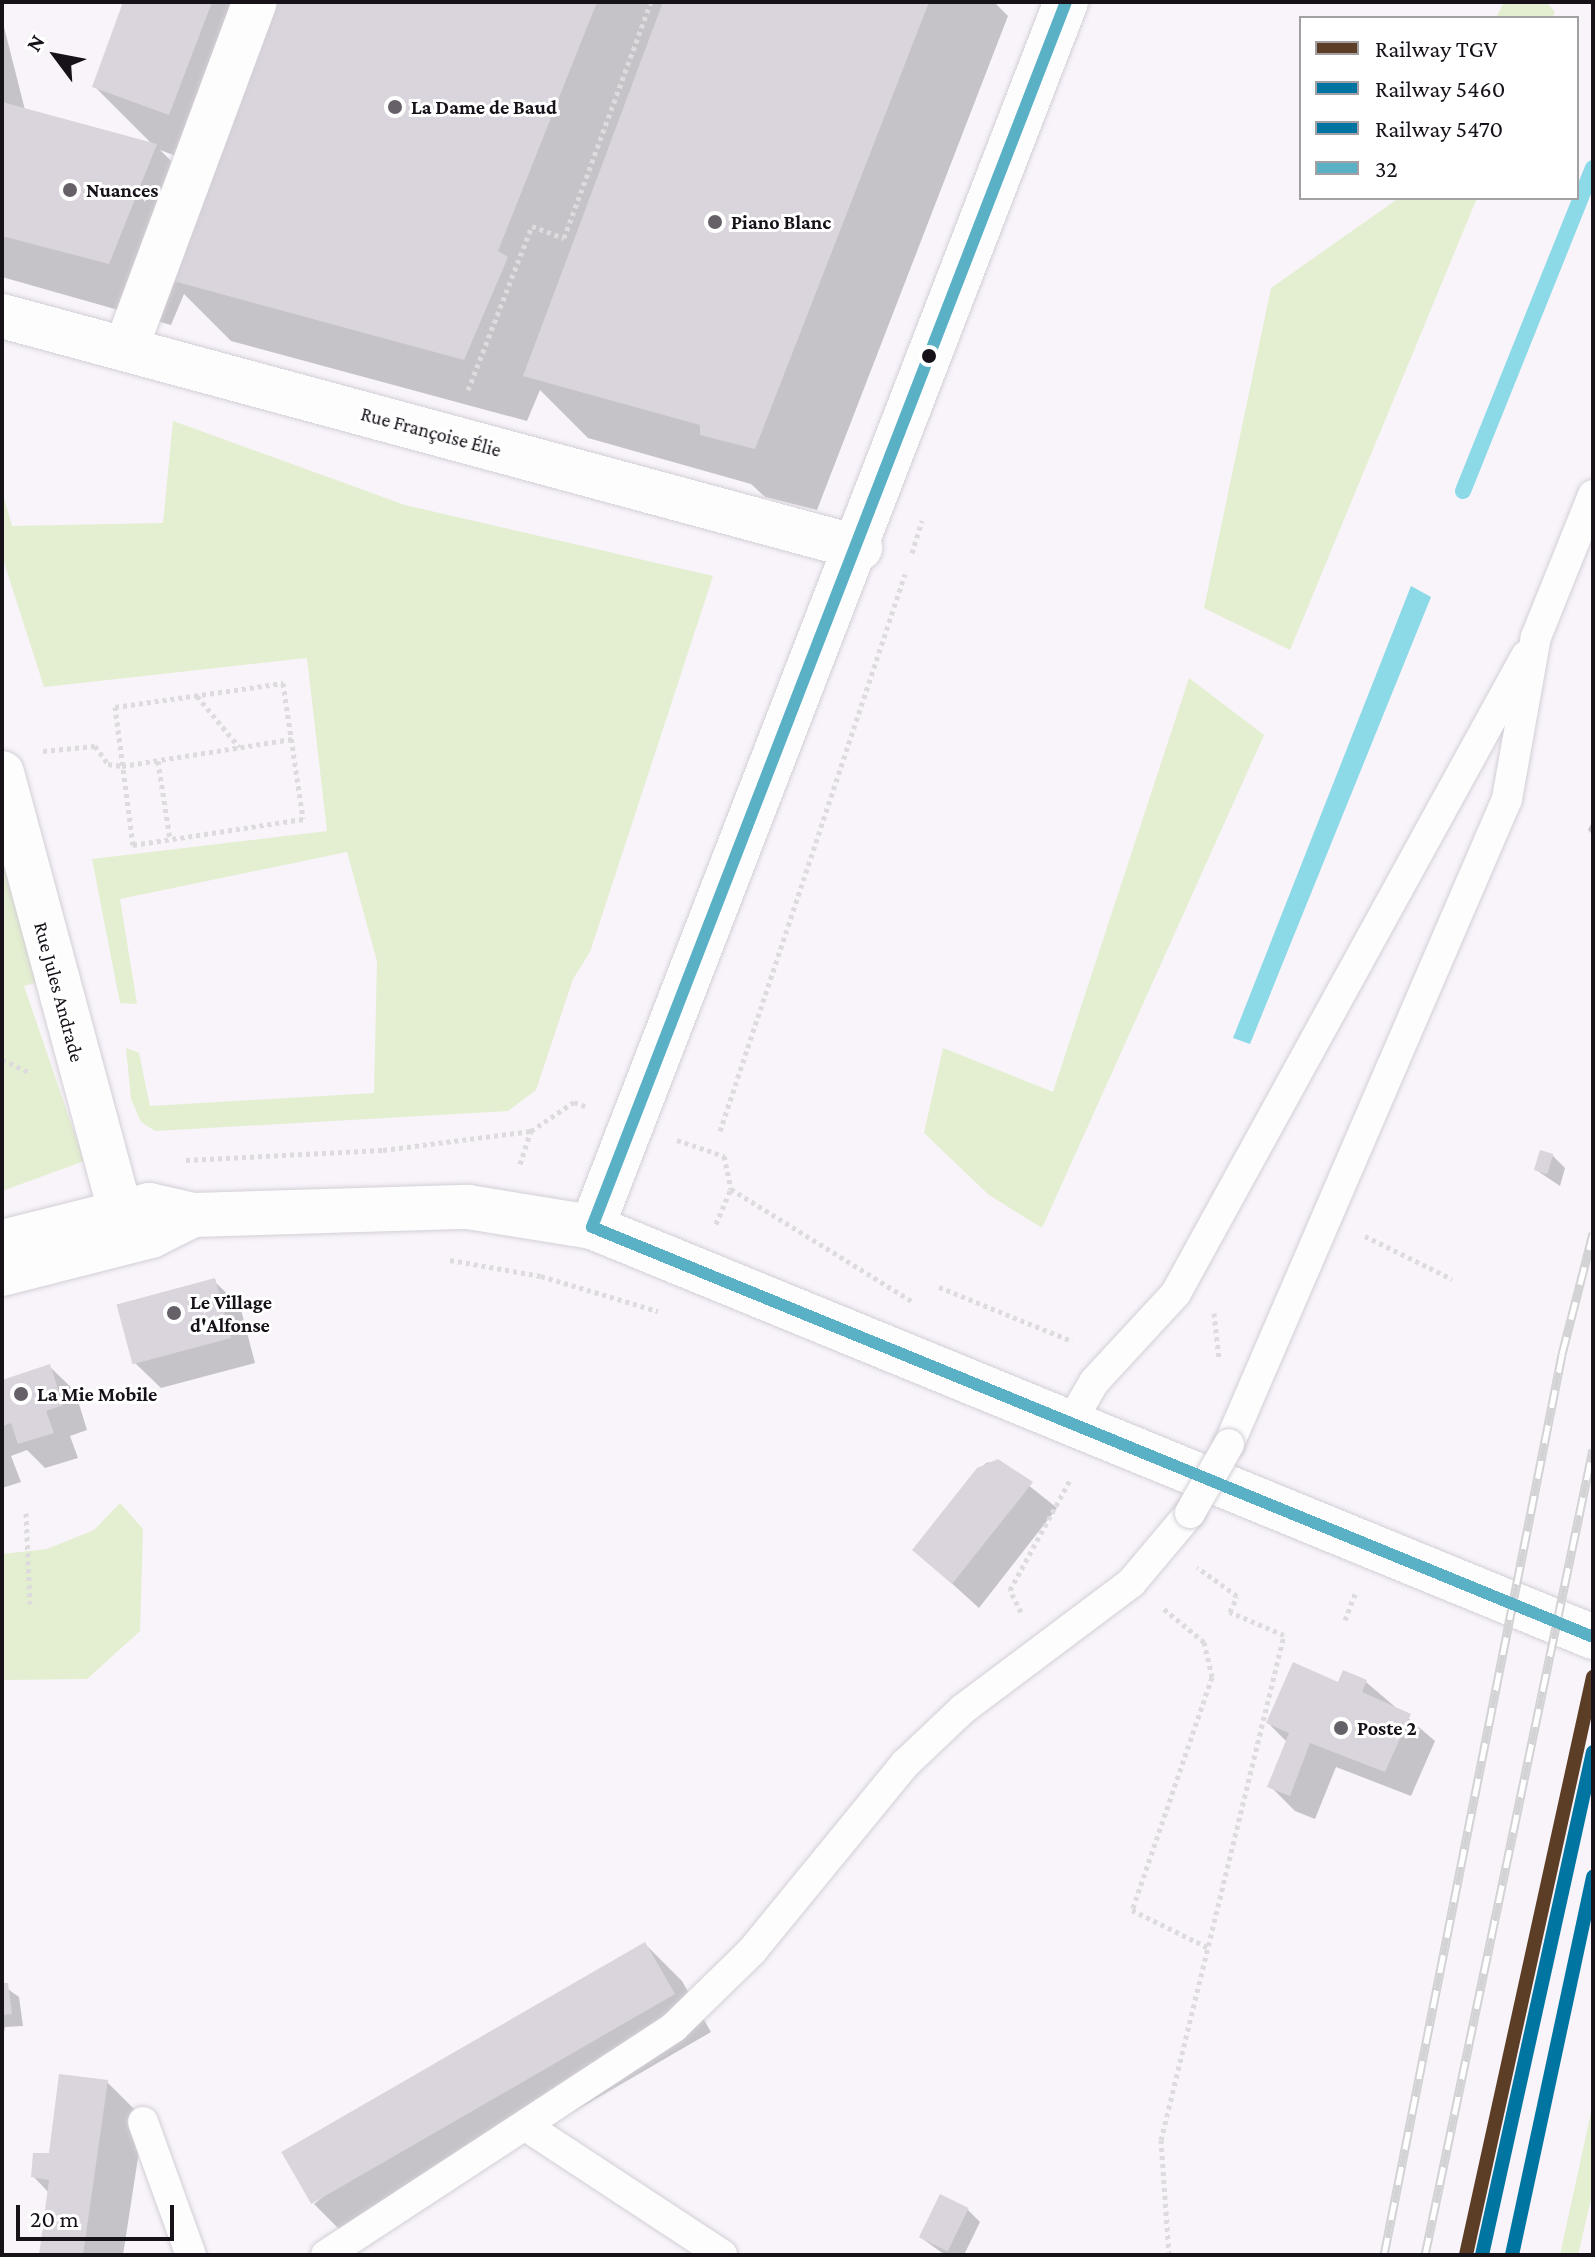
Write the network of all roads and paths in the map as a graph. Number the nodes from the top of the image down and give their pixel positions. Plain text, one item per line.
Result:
1 (255, 2) edge
2 (651, 2) edge
3 (1066, 2) edge
4 (2, 316) edge
5 (126, 348) junction
6 (450, 438) junction
7 (1593, 495) edge
8 (927, 508) dead end
9 (860, 548) junction
10 (1536, 637) junction
11 (197, 696) junction
12 (292, 739) junction
13 (239, 748) junction
14 (158, 761) junction
15 (18, 762) edge
16 (122, 766) junction
17 (170, 839) junction
18 (633, 1124) junction
19 (720, 1131) dead end
20 (110, 1156) junction
21 (120, 1210) junction
22 (193, 1215) junction
23 (592, 1227) junction
24 (2, 1242) edge
25 (1355, 1248) dead end
26 (440, 1259) dead end
27 (2, 1274) edge
28 (1452, 1279) dead end
29 (939, 1287) dead end
30 (1212, 1298) dead end
31 (919, 1305) dead end
32 (665, 1314) dead end
33 (1219, 1365) dead end
34 (1094, 1382) junction
35 (1071, 1422) junction
36 (1072, 1475) dead end
37 (26, 1513) dead end
38 (1155, 1561) junction
39 (1131, 1583) junction
40 (1356, 1591) dead end
41 (1012, 1600) dead end
42 (30, 1604) dead end
43 (1345, 1620) dead end
44 (1593, 1637) edge
45 (1207, 1947) junction
46 (143, 2122) dead end
47 (529, 2128) junction
48 (191, 2255) edge
49 (326, 2255) edge
50 (722, 2255) edge
51 (1169, 2255) edge

1 - 5 street
2 - 6 path
3 - 9 street
4 - 5 street, Rue Françoise Élie
5 - 6 street, Rue Françoise Élie
6 - 9 street, Rue Françoise Élie
7 - 10 lane
8 - 19 path
9 - 18 street
10 - 34 lane
10 - 38 lane, bridge
11 - 12 path
11 - 13 path
11 - 16 path
12 - 13 path
12 - 17 path
13 - 14 path
14 - 16 path
14 - 17 path
15 - 16 path
15 - 20 street, Rue Jules Andrade
16 - 17 path
18 - 20 path
18 - 23 street
18 - 31 path
20 - 21 street, Rue Jules Andrade
21 - 22 street
21 - 24 street
22 - 23 street
22 - 27 street
23 - 35 street
25 - 28 path
26 - 32 path
29 - 34 path
30 - 33 path
34 - 35 lane
35 - 44 street
36 - 41 path
37 - 42 path
38 - 39 lane
38 - 45 path
39 - 45 path
39 - 47 lane
40 - 43 path
45 - 51 path
46 - 48 lane
47 - 49 lane
47 - 50 lane

